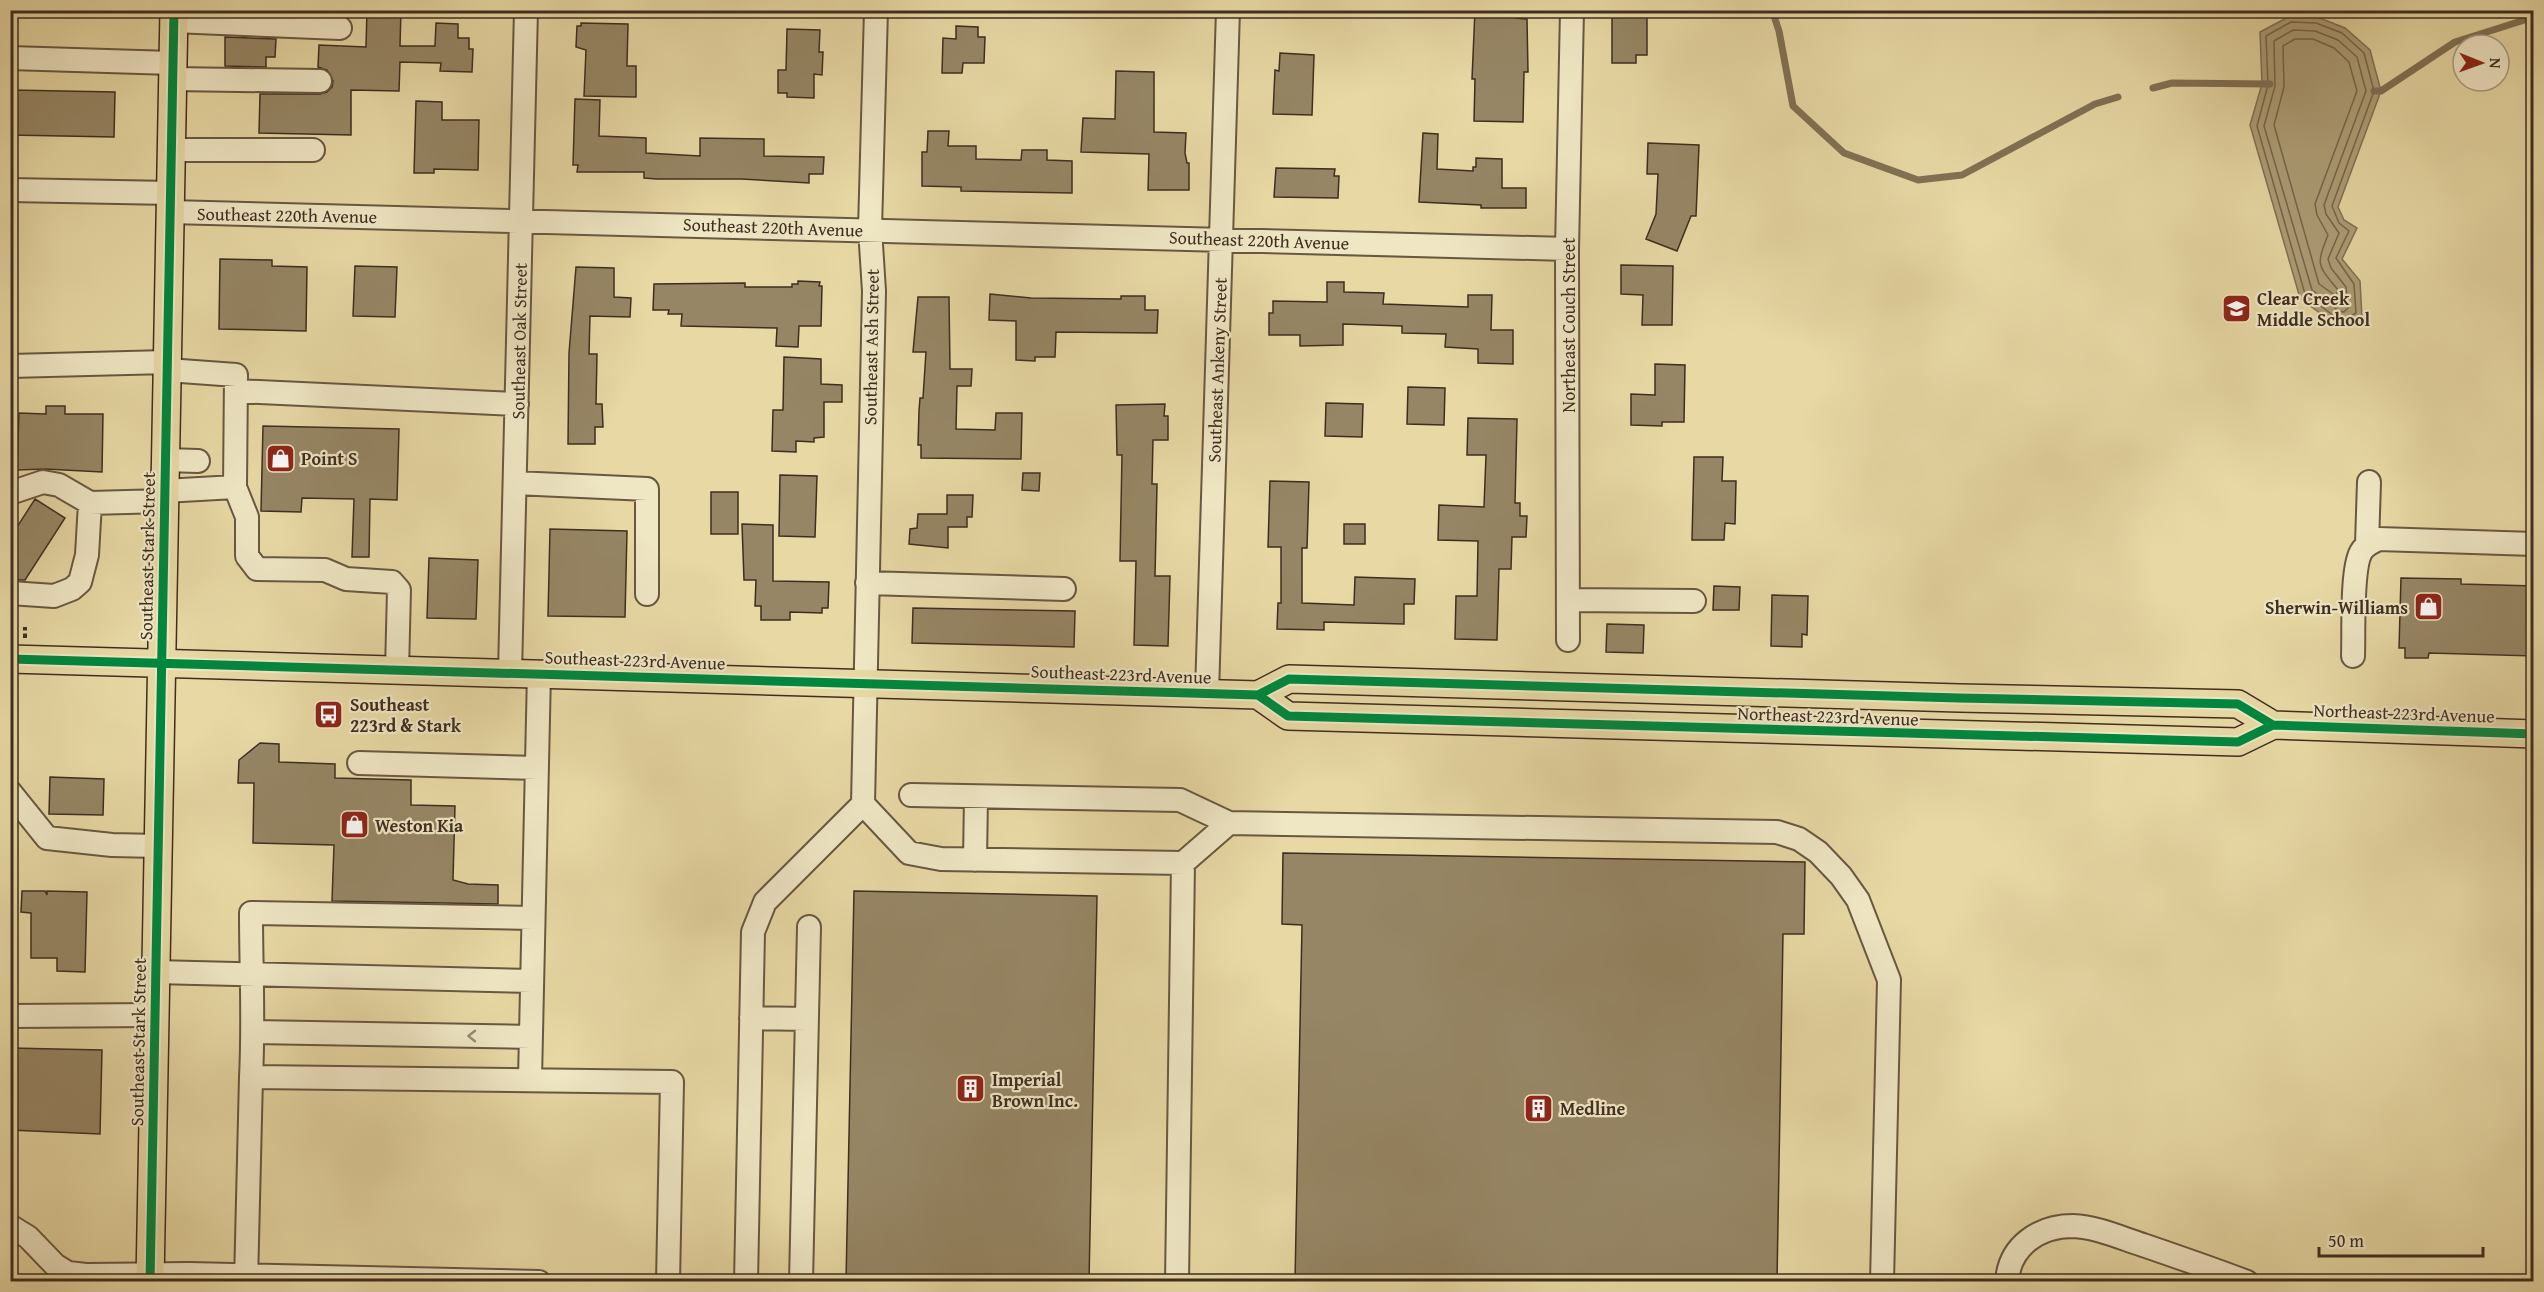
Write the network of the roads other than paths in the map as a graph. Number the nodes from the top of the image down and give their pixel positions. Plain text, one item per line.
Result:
1 (526, 10) edge
2 (876, 10) edge
3 (1228, 10) edge
4 (1572, 10) edge
5 (173, 16) edge
6 (340, 28) dead end
7 (10, 58) edge
8 (172, 71) junction
9 (320, 81) dead end
10 (171, 150) junction
11 (313, 150) dead end
12 (10, 190) edge
13 (171, 203) junction
14 (522, 220) junction
15 (870, 229) junction
16 (1221, 239) junction
17 (1567, 249) junction
18 (10, 366) edge
19 (167, 366) junction
20 (236, 391) junction
21 (517, 404) junction
22 (165, 460) junction
23 (198, 460) dead end
24 (2369, 482) dead end
25 (515, 483) junction
26 (235, 488) junction
27 (10, 493) edge
28 (164, 496) junction
29 (90, 503) junction
30 (2367, 544) junction
31 (2534, 544) edge
32 (867, 583) junction
33 (1064, 589) dead end
34 (10, 593) edge
35 (647, 594) dead end
36 (1568, 600) junction
37 (1694, 601) dead end
38 (1568, 640) dead end
39 (2353, 656) dead end
40 (10, 658) edge
41 (161, 662) junction
42 (397, 670) junction
43 (510, 672) junction
44 (539, 673) junction
45 (1380, 681) joint
46 (865, 683) junction
47 (1207, 693) junction
48 (1258, 695) junction
49 (2273, 725) junction
50 (2534, 734) edge
51 (359, 763) dead end
52 (537, 768) junction
53 (10, 792) edge
54 (910, 795) dead end
55 (976, 797) junction
56 (863, 804) junction
57 (1229, 823) junction
58 (158, 846) junction
59 (975, 860) junction
60 (1183, 863) junction
61 (533, 918) junction
62 (809, 927) dead end
63 (155, 972) junction
64 (250, 974) junction
65 (532, 981) junction
66 (154, 1015) junction
67 (10, 1016) edge
68 (751, 1018) junction
69 (807, 1019) junction
70 (254, 1032) junction
71 (531, 1037) junction
72 (251, 1077) junction
73 (530, 1080) junction
74 (10, 1226) edge
75 (150, 1278) edge
76 (247, 1278) edge
77 (343, 1279) edge
78 (539, 1281) edge
79 (668, 1281) edge
80 (746, 1281) edge
81 (801, 1281) edge
82 (1177, 1281) edge
83 (1882, 1281) edge
84 (2007, 1281) edge
85 (2247, 1281) edge

1 - 14 street, Southeast Oak Street
2 - 15 street, Southeast Ash Street
3 - 16 street, Southeast Ankeny Street
4 - 17 street, Northeast Couch Street
5 - 6 street
5 - 8 main road, Southeast Stark Street
7 - 8 street
8 - 9 street
8 - 10 main road, Southeast Stark Street
10 - 11 street
10 - 13 main road, Southeast Stark Street
12 - 13 street, Southeast 220th Avenue
13 - 14 street, Southeast 220th Avenue
13 - 19 main road, Southeast Stark Street
14 - 15 street, Southeast 220th Avenue
14 - 21 street, Southeast Oak Street
15 - 16 street, Southeast 220th Avenue
15 - 32 street, Southeast Ash Street
16 - 17 street, Southeast 220th Avenue
16 - 47 street, Southeast Ankeny Street
17 - 36 street, Northeast Couch Street
18 - 19 street
19 - 20 street
19 - 22 main road, Southeast Stark Street
20 - 21 street
20 - 26 street
21 - 25 street, Southeast Oak Street
22 - 23 street
22 - 28 main road, Southeast Stark Street
24 - 30 street
25 - 35 street
25 - 43 street, Southeast Oak Street
26 - 28 street
26 - 42 street
27 - 29 street
28 - 29 street
28 - 41 main road, Southeast Stark Street
29 - 34 street
30 - 31 street
30 - 39 street
32 - 33 street
32 - 46 street, Southeast Ash Street
36 - 37 street
36 - 38 street, Northeast Couch Street
40 - 41 main road, Southeast 223rd Avenue
41 - 42 main road, Southeast 223rd Avenue
41 - 58 main road, Southeast Stark Street
42 - 43 main road, Southeast 223rd Avenue
43 - 44 main road, Southeast 223rd Avenue
44 - 46 main road, Southeast 223rd Avenue
44 - 52 street
45 - 48 main road, Southeast 223rd Avenue
45 - 49 main road, Northeast 223rd Avenue
46 - 47 main road, Southeast 223rd Avenue
46 - 56 street, Southeast Ash Street
47 - 48 main road, Southeast 223rd Avenue
48 - 49 main road, Northeast 223rd Avenue
49 - 50 main road, Northeast 223rd Avenue
51 - 52 street
52 - 61 street
53 - 58 street
54 - 55 street
55 - 57 street
55 - 59 street
56 - 59 street
56 - 68 street
57 - 60 street
57 - 83 street
58 - 63 main road, Southeast Stark Street
59 - 60 street
60 - 82 street
61 - 64 street
61 - 65 street
62 - 69 street
63 - 64 street
63 - 66 main road, Southeast Stark Street
64 - 65 street
64 - 70 street
65 - 71 street
66 - 67 street
66 - 75 main road, Southeast Stark Street
68 - 69 street
68 - 80 street
69 - 81 street
71 -> 70 street
70 - 72 street
71 - 73 street
72 - 73 street
72 - 76 street
73 - 79 street
74 - 75 street
75 - 76 street
76 - 77 street
77 - 78 street
84 - 85 street

